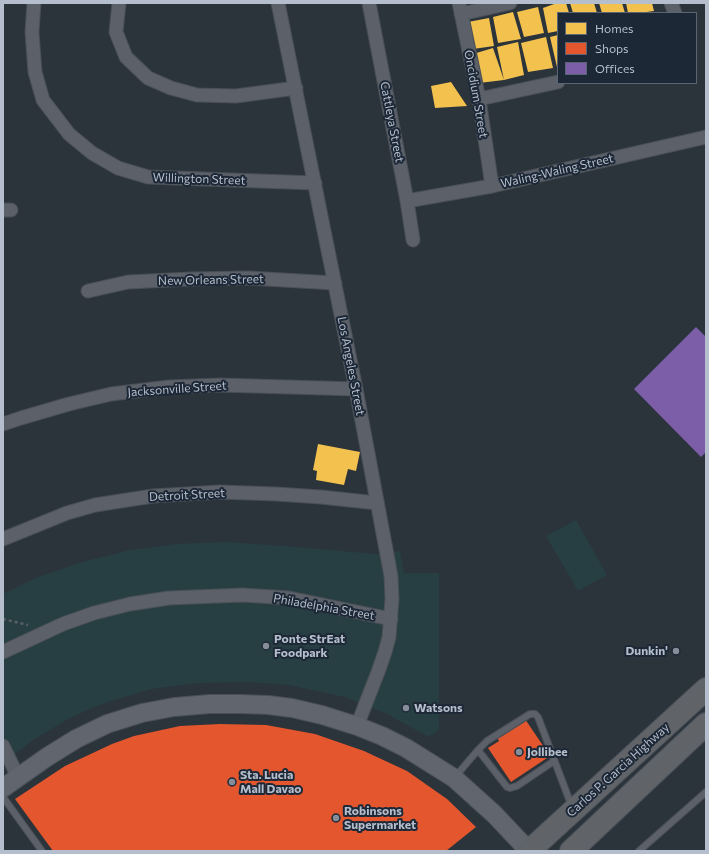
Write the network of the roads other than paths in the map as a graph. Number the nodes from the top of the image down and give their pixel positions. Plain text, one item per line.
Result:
1 (34, 3) edge
2 (119, 3) edge
3 (278, 3) edge
4 (369, 3) edge
5 (510, 3) edge
6 (460, 8) edge
7 (557, 82) edge
8 (296, 88) junction
9 (479, 99) junction
10 (706, 137) edge
11 (314, 183) junction
12 (492, 186) junction
13 (407, 201) junction
14 (413, 240) dead end
15 (335, 283) junction
16 (88, 291) dead end
17 (356, 388) junction
18 (3, 424) edge
19 (377, 503) junction
20 (3, 540) edge
21 (391, 619) junction
22 (3, 652) edge
23 (706, 689) edge
24 (706, 724) edge
25 (357, 726) junction
26 (3, 746) edge
27 (478, 750) junction
28 (554, 761) junction
29 (18, 777) junction
30 (454, 778) junction
31 (3, 788) edge
32 (706, 792) edge
33 (3, 797) edge
34 (573, 810) junction
35 (42, 851) edge
36 (529, 851) edge
37 (571, 851) edge
38 (639, 851) edge

1 - 11 street, Willington Street
2 - 8 street
3 - 8 street, Los Angeles Street
4 - 13 street, Cattleya Street
5 - 6 street
6 - 9 street, Oncidium Street
7 - 9 street
8 - 11 street, Los Angeles Street
9 - 12 street, Oncidium Street
10 - 12 street, Waling-Waling Street
11 - 15 street, Los Angeles Street
12 - 13 street, Waling-Waling Street
13 - 14 street, Cattleya Street
15 - 16 street, New Orleans Street
15 - 17 street, Los Angeles Street
17 - 18 street, Jacksonville Street
17 - 19 street, Los Angeles Street
19 - 20 street, Detroit Street
19 - 21 street, Los Angeles Street
21 - 22 street, Philadelphia Street
21 - 25 street, Los Angeles Street
23 - 34 highway, Carlos P. Garcia Highway
24 - 37 highway, Carlos P. Garcia Highway
25 - 29 main road
25 - 30 main road
26 - 29 street
27 - 28 lane
27 - 28 lane
27 - 30 lane
28 - 34 lane
29 - 31 main road
30 - 36 main road
32 - 38 lane
33 - 35 lane
34 - 36 highway, Carlos P. Garcia Highway

